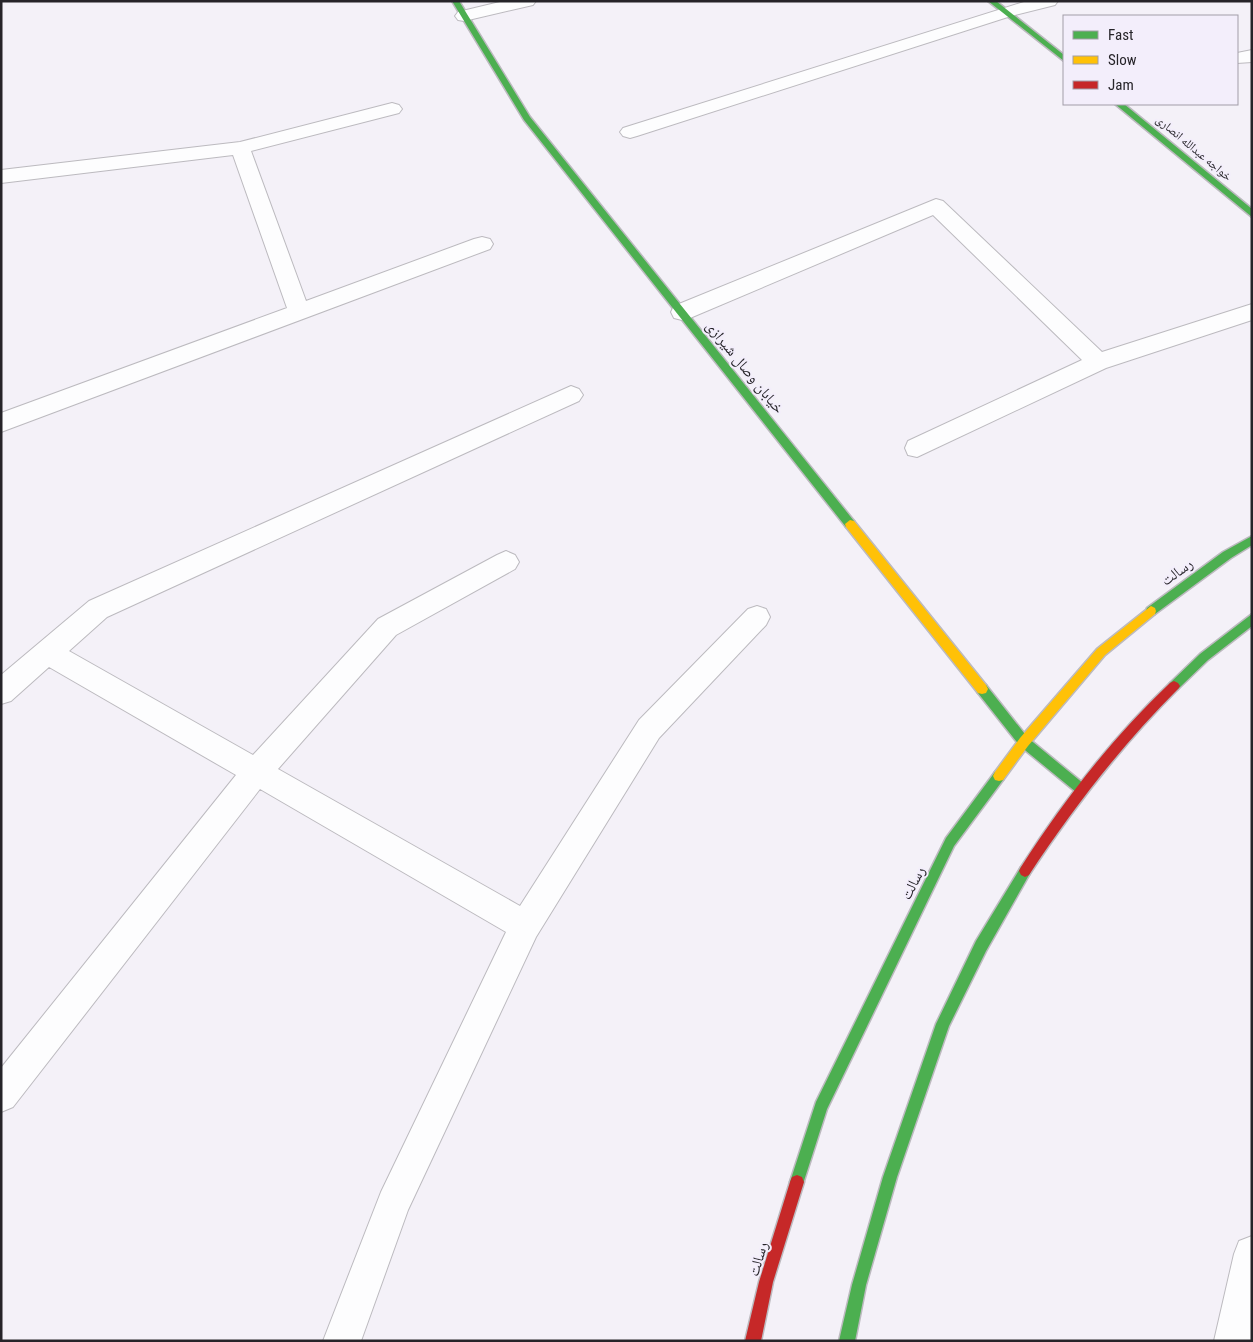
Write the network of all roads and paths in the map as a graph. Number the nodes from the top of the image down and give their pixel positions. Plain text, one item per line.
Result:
1 (528, 1) edge
2 (1049, 1) edge
3 (998, 7) edge
4 (460, 9) edge
5 (1252, 56) edge
6 (1063, 58) edge
7 (1238, 58) edge
8 (1120, 105) edge
9 (392, 109) dead end
10 (630, 132) dead end
11 (240, 148) junction
12 (1, 177) edge
13 (1252, 214) edge
14 (482, 244) dead end
15 (299, 311) junction
16 (682, 312) junction
17 (1252, 312) edge
18 (1098, 362) junction
19 (571, 395) dead end
20 (1, 423) edge
21 (917, 448) dead end
22 (1252, 540) edge
23 (506, 562) dead end
24 (757, 618) dead end
25 (1252, 619) edge
26 (47, 652) junction
27 (1, 692) edge
28 (1024, 742) junction
29 (257, 772) junction
30 (1080, 788) junction
31 (525, 926) junction
32 (1, 1095) edge
33 (1252, 1254) edge
34 (342, 1341) edge
35 (753, 1341) edge
36 (848, 1341) edge
37 (1233, 1341) edge

1 - 4 street
2 - 3 street
3 - 6 main road
3 - 10 street
4 - 16 main road, خیابان وصال شیرازی
5 - 7 street
8 - 13 main road, خواجه عبدالله انصاری
9 - 11 street
11 - 12 street
11 - 15 street
14 - 15 street
15 - 20 street
16 - 18 street
16 - 28 main road, خیابان وصال شیرازی
17 - 18 street
18 - 21 street
19 - 26 street
22 - 28 main road, رسالت
23 - 29 street
24 - 31 street
25 - 30 main road
26 - 27 street
26 - 29 street
28 - 30 main road, خیابان وصال شیرازی
28 - 35 main road, رسالت
29 - 31 street
29 - 32 street
30 - 36 main road
31 - 34 street
33 - 37 street

